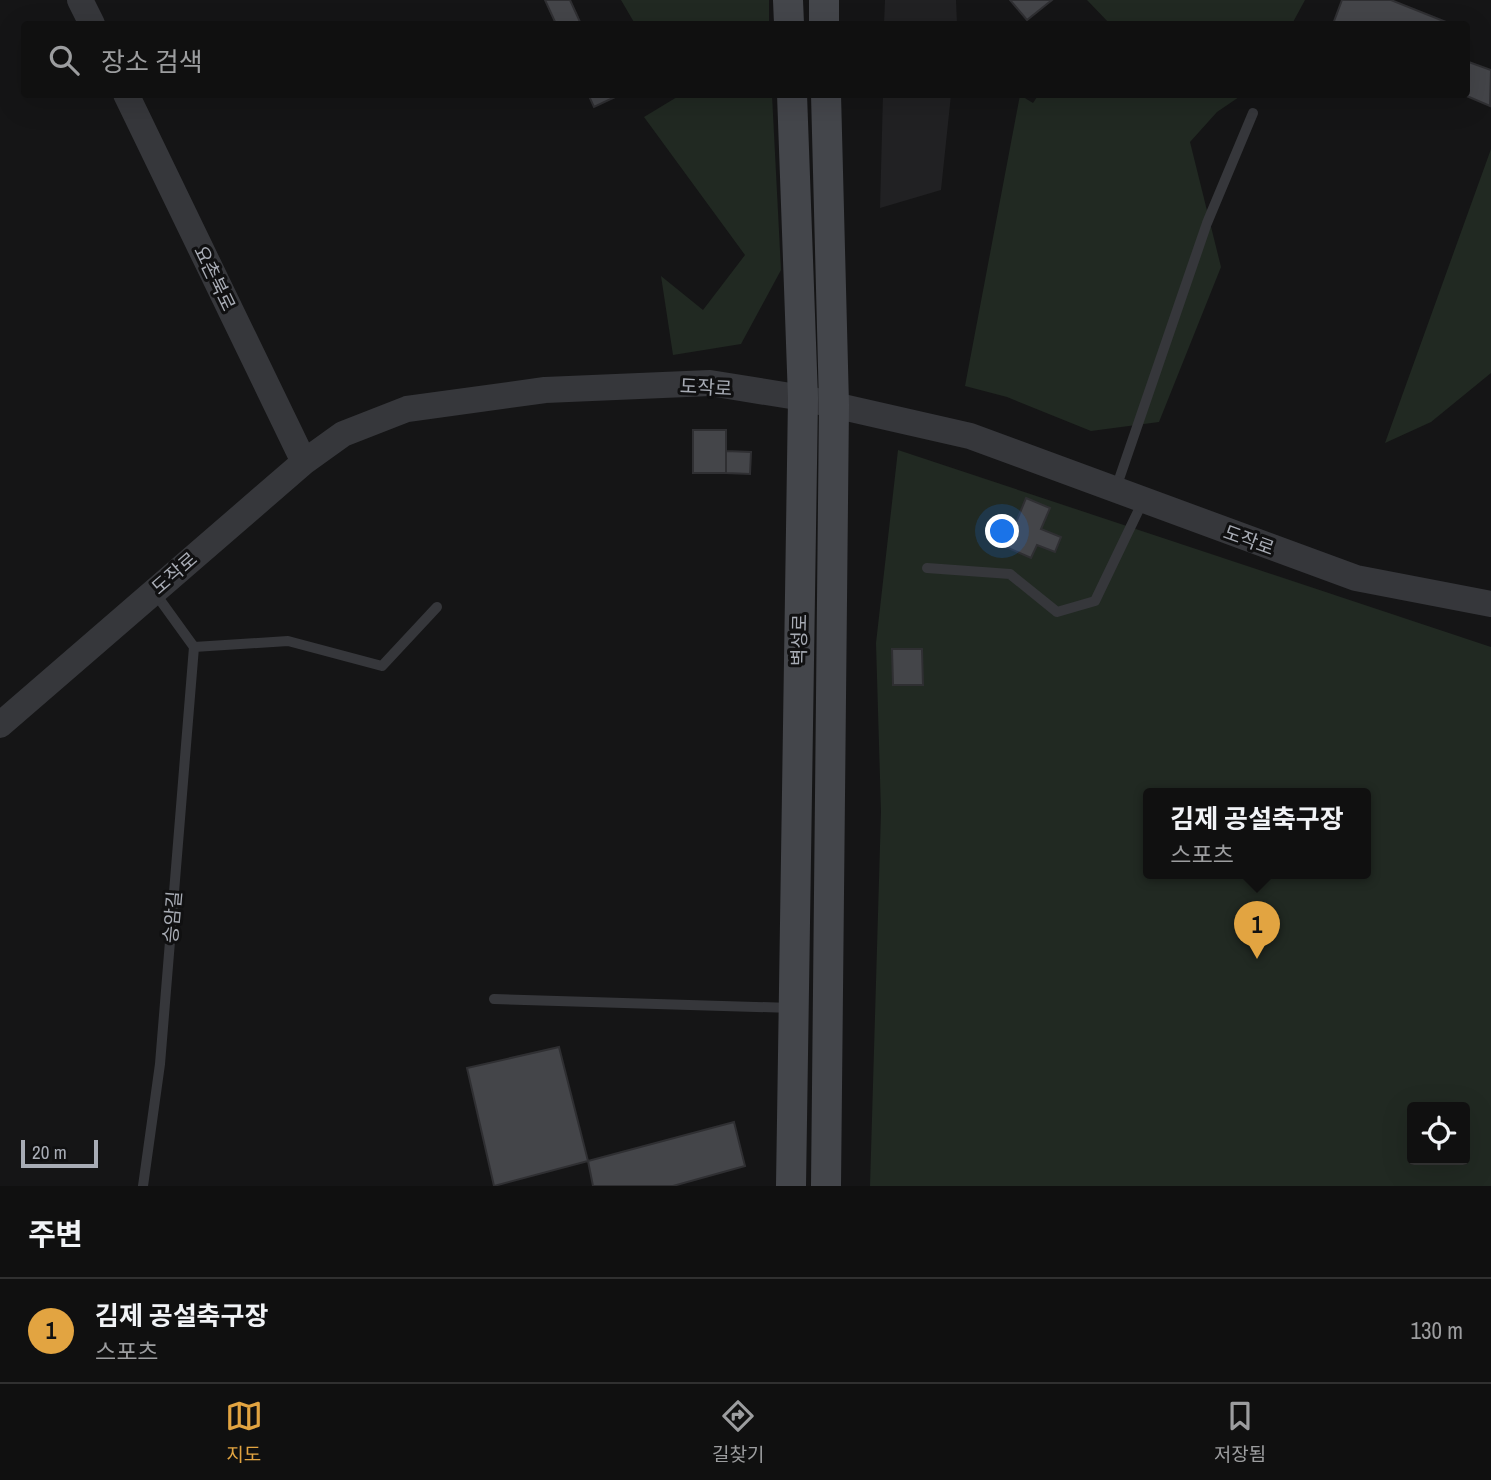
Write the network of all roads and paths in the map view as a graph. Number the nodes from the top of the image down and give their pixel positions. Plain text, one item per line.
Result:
1 (80, 0) edge
2 (788, 0) edge
3 (824, 0) edge
4 (90, 21) edge
5 (789, 21) edge
6 (824, 21) edge
7 (128, 98) edge
8 (792, 98) edge
9 (826, 98) edge
10 (1253, 113) dead end
11 (803, 398) junction
12 (834, 405) junction
13 (304, 462) junction
14 (1115, 491) junction
15 (1143, 501) junction
16 (927, 568) dead end
17 (153, 591) junction
18 (1491, 604) edge
19 (437, 607) dead end
20 (194, 647) junction
21 (0, 725) edge
22 (494, 999) dead end
23 (794, 1008) junction
24 (143, 1186) edge
25 (791, 1186) edge
26 (826, 1186) edge

1 - 4 street
2 - 5 main road
3 - 6 main road
7 - 13 street, 요촌북로
8 - 11 main road, 벽성로
9 - 12 main road, 벽성로
10 - 14 lane
11 - 12 street, 도작로
11 - 13 street, 도작로
11 - 23 main road, 벽성로
12 - 14 street, 도작로
12 - 26 main road, 벽성로
13 - 17 street, 도작로
14 - 15 street, 도작로
15 - 16 lane
15 - 18 street, 도작로
17 - 20 lane
17 - 21 street, 도작로
19 - 20 lane
20 - 24 lane, 승암길
22 - 23 lane
23 - 25 main road, 벽성로

